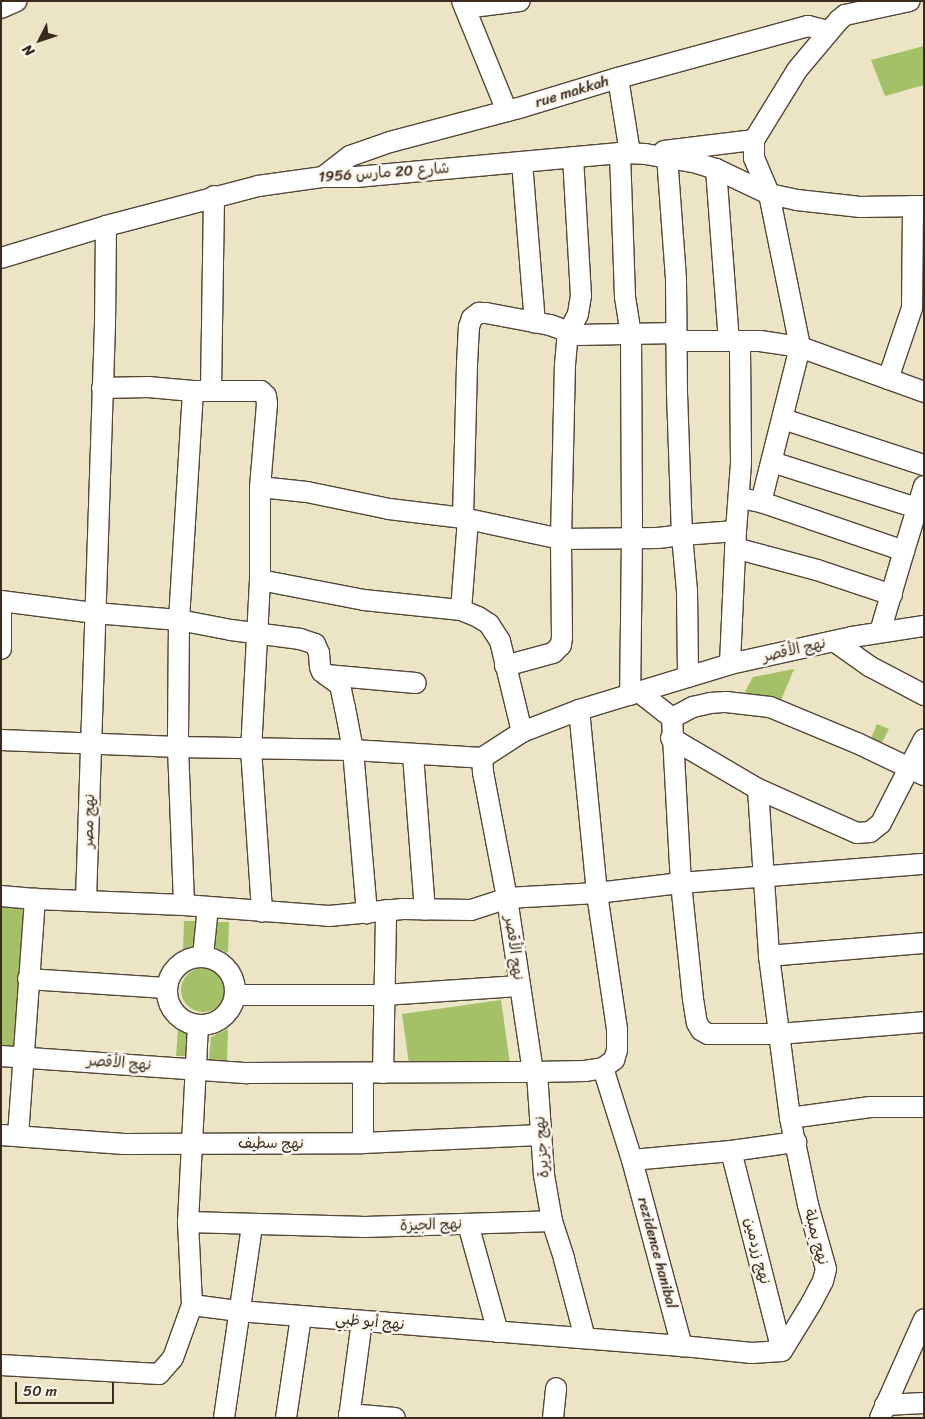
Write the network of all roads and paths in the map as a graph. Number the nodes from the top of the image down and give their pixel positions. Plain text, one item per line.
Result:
1 (18, 1) edge
2 (520, 1) edge
3 (910, 1) edge
4 (464, 5) edge
5 (1, 8) edge
6 (844, 8) edge
7 (828, 31) junction
8 (618, 78) junction
9 (507, 111) junction
10 (754, 140) junction
11 (632, 153) junction
12 (666, 156) junction
13 (573, 157) junction
14 (522, 162) junction
15 (716, 169) junction
16 (323, 177) junction
17 (769, 194) junction
18 (214, 196) junction
19 (918, 206) edge
20 (106, 226) junction
21 (1, 258) edge
22 (918, 272) edge
23 (916, 320) edge
24 (535, 322) junction
25 (568, 333) junction
26 (631, 335) junction
27 (676, 337) junction
28 (735, 341) junction
29 (800, 347) junction
30 (888, 379) junction
31 (102, 388) junction
32 (202, 390) junction
33 (924, 392) edge
34 (783, 419) junction
35 (772, 462) junction
36 (924, 465) edge
37 (924, 486) edge
38 (260, 487) junction
39 (740, 498) junction
40 (761, 502) junction
41 (917, 508) junction
42 (465, 519) junction
43 (682, 535) junction
44 (632, 538) junction
45 (561, 539) junction
46 (736, 540) junction
47 (904, 551) junction
48 (260, 580) junction
49 (892, 595) junction
50 (1, 601) edge
51 (461, 610) junction
52 (1, 613) edge
53 (95, 613) junction
54 (179, 620) junction
55 (924, 626) edge
56 (880, 632) junction
57 (256, 634) junction
58 (834, 641) junction
59 (1, 649) edge
60 (730, 664) junction
61 (505, 666) junction
62 (326, 675) junction
63 (688, 677) junction
64 (416, 683) dead end
65 (634, 693) junction
66 (924, 694) edge
67 (579, 710) junction
68 (672, 718) junction
69 (522, 732) junction
70 (671, 738) junction
71 (924, 739) edge
72 (1, 740) edge
73 (93, 742) junction
74 (178, 747) junction
75 (251, 749) junction
76 (353, 750) junction
77 (413, 755) junction
78 (482, 758) junction
79 (917, 772) edge
80 (758, 789) junction
81 (924, 864) edge
82 (765, 878) junction
83 (681, 883) junction
84 (597, 893) junction
85 (1, 896) edge
86 (507, 898) junction
87 (35, 899) junction
88 (86, 900) junction
89 (184, 905) junction
90 (208, 907) junction
91 (425, 910) junction
92 (262, 912) junction
93 (376, 912) junction
94 (924, 943) edge
95 (203, 956) junction
96 (768, 956) junction
97 (28, 979) junction
98 (519, 986) junction
99 (166, 988) junction
100 (235, 995) junction
101 (384, 995) junction
102 (924, 1022) edge
103 (198, 1025) junction
104 (779, 1034) junction
105 (1, 1056) edge
106 (24, 1057) junction
107 (603, 1068) junction
108 (197, 1071) junction
109 (535, 1072) junction
110 (363, 1073) junction
111 (383, 1073) junction
112 (924, 1107) edge
113 (790, 1118) junction
114 (541, 1135) junction
115 (10, 1136) edge
116 (796, 1142) junction
117 (363, 1143) junction
118 (193, 1144) junction
119 (731, 1151) junction
120 (632, 1160) junction
121 (552, 1221) junction
122 (188, 1222) junction
123 (468, 1224) junction
124 (252, 1225) junction
125 (192, 1305) junction
126 (238, 1311) junction
127 (301, 1316) junction
128 (362, 1321) junction
129 (923, 1323) edge
130 (498, 1332) junction
131 (585, 1338) junction
132 (682, 1346) junction
133 (782, 1351) junction
134 (1, 1365) edge
135 (556, 1388) dead end
136 (924, 1403) edge
137 (883, 1412) edge
138 (349, 1416) edge
139 (224, 1418) edge
140 (286, 1418) edge
141 (395, 1418) edge
142 (553, 1418) edge

1 - 5 street
2 - 4 street
3 - 6 street
4 - 9 street
6 - 7 street
7 - 8 street, rue makkah
7 - 10 street
8 - 9 street, rue makkah
8 - 11 street
9 - 16 street, rue makkah
10 - 11 street
10 - 17 street
11 - 12 street, شارع 20 مارس 1956
11 - 13 street, شارع 20 مارس 1956
11 - 26 street
12 - 15 street, شارع 20 مارس 1956
12 - 27 street
13 - 14 street, شارع 20 مارس 1956
13 - 25 street
14 - 16 street, شارع 20 مارس 1956
14 - 24 street
15 - 17 street, شارع 20 مارس 1956
15 - 28 street
16 - 18 street, شارع 20 مارس 1956
17 - 19 street, شارع 20 مارس 1956
17 - 29 street
18 - 20 street, شارع 20 مارس 1956
18 - 32 street
19 - 22 street
20 - 21 street, شارع 20 مارس 1956
20 - 31 street, نهج مصر
22 - 23 street
23 - 30 street
24 - 25 street
24 - 42 street
25 - 26 street
25 - 45 street
26 - 27 street
26 - 44 street
27 - 28 street
27 - 43 street
28 - 29 street
28 - 39 street
29 - 30 street
29 - 34 street
30 - 33 street
31 - 32 street
31 - 53 street, نهج مصر
32 - 38 street
32 - 54 street
34 - 35 street
34 - 36 street
35 - 40 street
35 - 41 street
37 - 41 street
38 - 42 street
38 - 48 street
39 - 40 street
39 - 46 street
40 - 47 street
41 - 47 street
42 - 45 street
42 - 51 street
43 - 44 street
43 - 46 street
43 - 63 street
44 - 45 street
44 - 65 street
45 - 61 street
46 - 49 street
46 - 60 street
47 - 49 street
48 - 51 street
48 - 57 street
49 - 56 street
50 - 53 street
51 - 61 street
52 - 59 street
53 - 54 street
53 - 73 street, نهج مصر
54 - 57 street
54 - 74 street
55 - 56 street, نهج الأقصر
56 - 58 street, نهج الأقصر
57 - 62 street
57 - 75 street
58 - 60 street, نهج الأقصر
58 - 66 street
60 - 63 street, نهج الأقصر
61 - 69 street
62 - 64 street
62 - 76 street
63 - 65 street, نهج الأقصر
65 - 67 street, نهج الأقصر
65 - 68 street
67 - 69 street, نهج الأقصر
67 - 84 street
68 - 70 street
68 - 79 street
69 - 78 street, نهج الأقصر
70 - 80 street
70 - 83 street
71 - 79 street
72 - 73 street
73 - 74 street
73 - 88 street, نهج مصر
74 - 75 street
74 - 89 street
75 - 76 street
75 - 92 street
76 - 77 street
76 - 93 street
77 - 78 street
77 - 91 street
78 - 86 street, نهج الأقصر
79 - 80 street
80 - 82 street, نهج بمبلة
81 - 82 street
82 - 83 street
82 - 96 street, نهج بمبلة
83 - 84 street
83 - 104 street
84 - 86 street
84 - 107 street
85 - 87 street
86 - 91 street
86 - 98 street, نهج الأقصر
87 - 88 street
87 - 97 street
88 - 89 street
89 - 90 street
90 - 92 street
90 - 95 street
91 - 93 street
92 - 93 street
93 - 101 street
94 - 96 street
95 - 99 street
95 - 100 street
96 - 104 street, نهج بمبلة
97 - 99 street
97 - 106 street
98 - 101 street
98 - 109 street, نهج الأقصر
99 - 103 street
100 - 101 street
100 - 103 street
101 - 111 street
102 - 104 street
103 - 108 street
104 - 113 street, نهج بمبلة
105 - 106 street, نهج الأقصر
106 - 108 street, نهج الأقصر
106 - 115 street
107 - 109 street
107 - 120 street, rezidence hanibal
108 - 110 street, نهج الأقصر
108 - 118 street
109 - 111 street, نهج الأقصر
109 - 114 street, نهج جزيرة
110 - 111 street, نهج الأقصر
110 - 117 street
112 - 113 street
113 - 116 street, نهج بمبلة
114 - 117 street, نهج سطيف
114 - 121 street, نهج جزيرة
115 - 118 street, نهج سطيف
116 - 119 street
116 - 133 street, نهج بمبلة
117 - 118 street, نهج سطيف
118 - 122 street
119 - 120 street
119 - 133 street, نهج زردمين
120 - 132 street, rezidence hanibal
121 - 123 street, نهج الجيزة
121 - 131 street
122 - 124 street, نهج الجيزة
122 - 125 street
123 - 124 street, نهج الجيزة
123 - 130 street
124 - 126 street
125 - 126 street, نهج أبو ظبي
125 - 134 street
126 - 127 street, نهج أبو ظبي
126 - 139 street
127 - 128 street, نهج أبو ظبي
127 - 140 street
128 - 130 street, نهج أبو ظبي
128 - 138 street
129 - 137 street
130 - 131 street, نهج أبو ظبي
131 - 132 street, نهج أبو ظبي
132 - 133 street, نهج أبو ظبي
135 - 142 street
136 - 137 street
138 - 141 street

